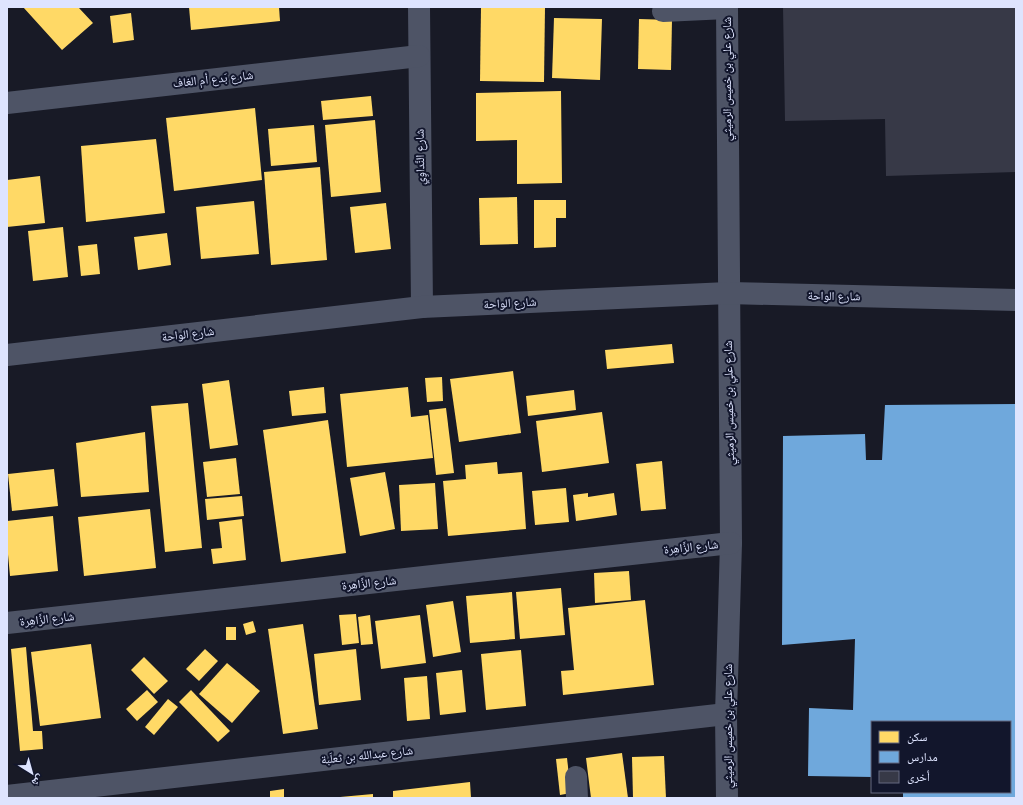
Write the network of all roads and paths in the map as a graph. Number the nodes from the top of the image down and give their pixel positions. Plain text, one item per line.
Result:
1 (419, 7) edge
2 (727, 8) edge
3 (663, 11) dead end
4 (419, 56) junction
5 (7, 103) edge
6 (728, 293) junction
7 (1016, 300) edge
8 (422, 307) junction
9 (7, 355) edge
10 (731, 543) junction
11 (7, 623) edge
12 (726, 714) junction
13 (576, 777) dead end
14 (7, 796) edge
15 (577, 798) edge
16 (728, 798) edge

1 - 4 street, شارع النَّداوِي
2 - 3 street
2 - 6 street, شارع علي بن خميس الرميثي
4 - 5 street, شارع بَدع أم الغاف
4 - 8 street, شارع النَّداوِي
6 - 7 street, شارع الواحة
6 - 8 street, شارع الواحة
6 - 10 street, شارع علي بن خميس الرميثي
8 - 9 street, شارع الواحة
10 - 11 street, شارع الزَّاهِرة
10 - 12 street, شارع علي بن خميس الرميثي
12 - 14 street, شارع عبدالله بن ثعلَبة
12 - 16 street, شارع علي بن خميس الرميثي
13 - 15 street

